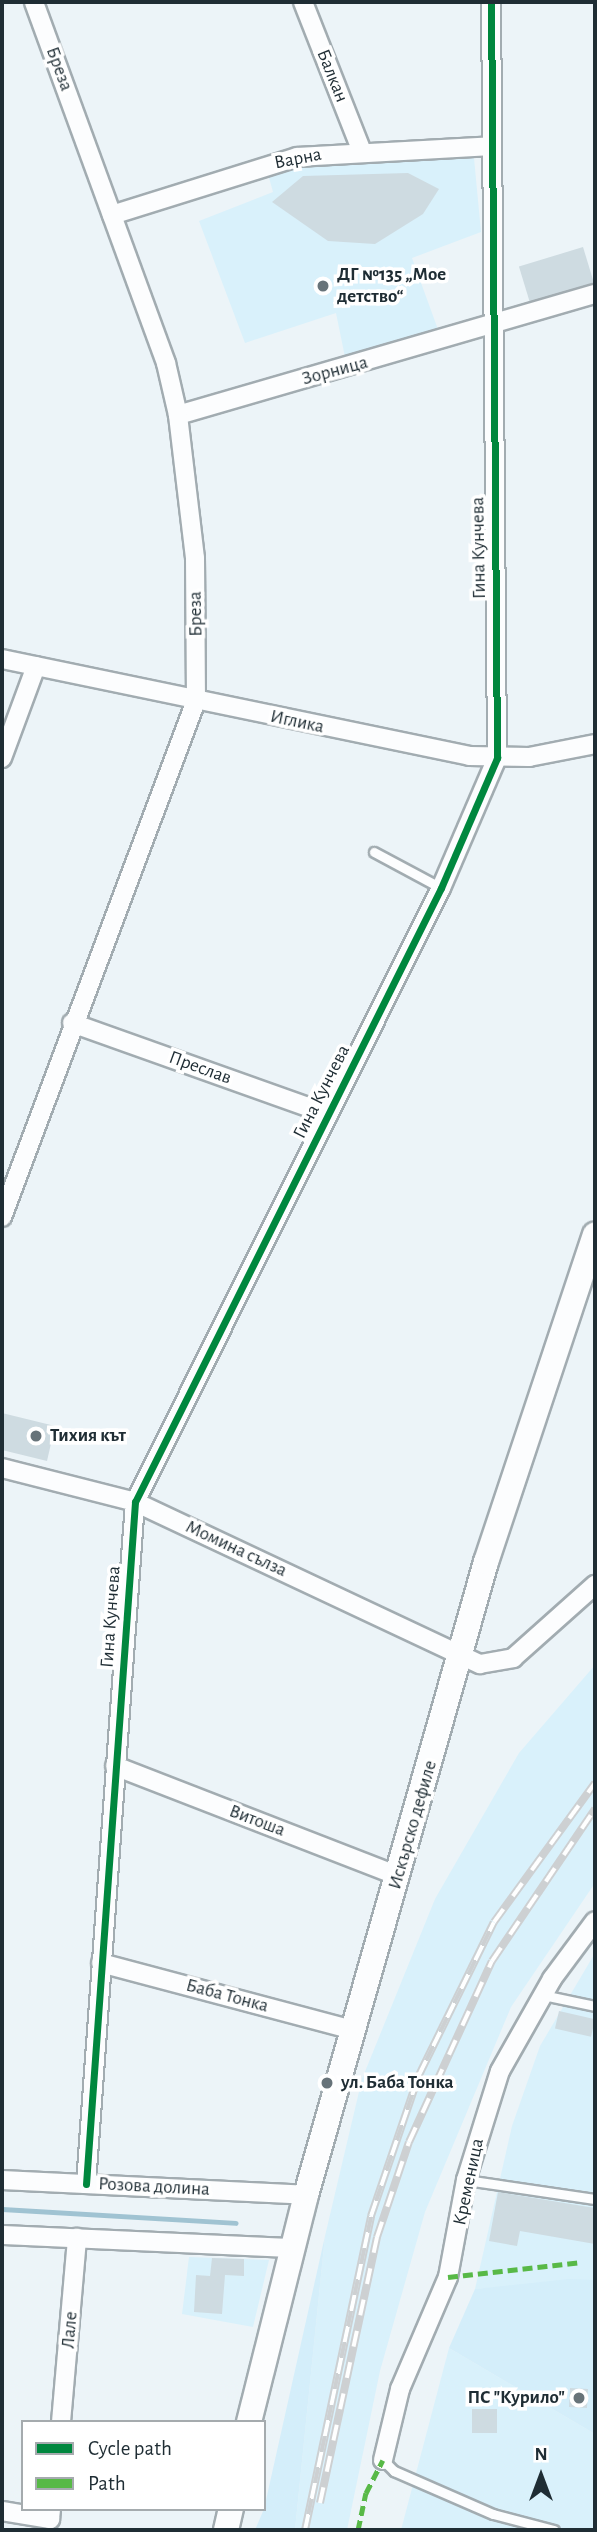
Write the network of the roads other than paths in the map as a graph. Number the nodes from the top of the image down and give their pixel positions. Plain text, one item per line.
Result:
1 (34, 2) edge
2 (303, 2) edge
3 (491, 2) edge
4 (492, 146) junction
5 (361, 149) junction
6 (113, 215) junction
7 (595, 294) edge
8 (493, 328) junction
9 (178, 415) junction
10 (2, 659) edge
11 (36, 666) junction
12 (196, 701) junction
13 (595, 744) edge
14 (2, 758) edge
15 (497, 758) junction
16 (374, 852) dead end
17 (441, 888) junction
18 (72, 1023) junction
19 (328, 1114) junction
20 (2, 1217) edge
21 (595, 1234) edge
22 (2, 1468) edge
23 (135, 1503) junction
24 (595, 1586) edge
25 (461, 1655) junction
26 (115, 1766) junction
27 (399, 1876) junction
28 (595, 1921) edge
29 (101, 1963) junction
30 (543, 1994) junction
31 (595, 2006) edge
32 (354, 2030) junction
33 (2, 2180) edge
34 (466, 2180) junction
35 (86, 2184) junction
36 (306, 2195) junction
37 (595, 2199) edge
38 (2, 2235) edge
39 (77, 2238) junction
40 (292, 2248) junction
41 (61, 2420) edge
42 (249, 2420) edge
43 (383, 2460) joint
44 (2, 2511) edge
45 (51, 2511) edge
46 (231, 2511) edge
47 (226, 2530) edge
48 (554, 2530) edge

1 - 6 street, Бреза
2 - 5 street, Балкан
3 - 4 street, Гина Кунчева
4 - 5 street, Варна
4 - 8 street, Гина Кунчева
5 - 6 street, Варна
6 - 9 street, Бреза
7 - 8 street, Зорница
8 - 9 street, Зорница
8 - 15 street, Гина Кунчева
9 - 12 street, Бреза
10 - 11 street, Иглика
11 - 12 street, Иглика
11 - 14 street
12 - 15 street, Иглика
12 - 18 street, Бреза
13 - 15 street, Иглика
15 - 17 street, Гина Кунчева
16 - 17 lane
17 - 19 street, Гина Кунчева
18 - 19 street, Преслав
18 - 20 street, Бреза
19 - 23 street, Гина Кунчева
21 - 25 main road, Искърско дефиле
22 - 23 street, Момина сълза
23 - 25 street, Момина сълза
23 - 26 street, Гина Кунчева
24 - 25 street, Момина сълза
25 - 27 main road, Искърско дефиле
26 - 27 street, Витоша
26 - 29 street, Гина Кунчева
27 - 32 main road, Искърско дефиле
28 - 30 street, Кременица
29 - 32 street, Баба Тонка
29 - 35 street, Гина Кунчева
30 - 31 lane
30 - 34 street, Кременица
32 - 36 main road, Искърско дефиле
33 - 35 street, Розова долина
34 - 37 lane
34 - 43 street, Кременица
35 - 36 street, Розова долина
36 - 40 main road, Искърско дефиле
38 - 39 street
39 - 40 street
39 - 41 street, Лале
40 - 42 main road, Искърско дефиле
43 - 48 lane
44 - 45 street
46 - 47 main road

